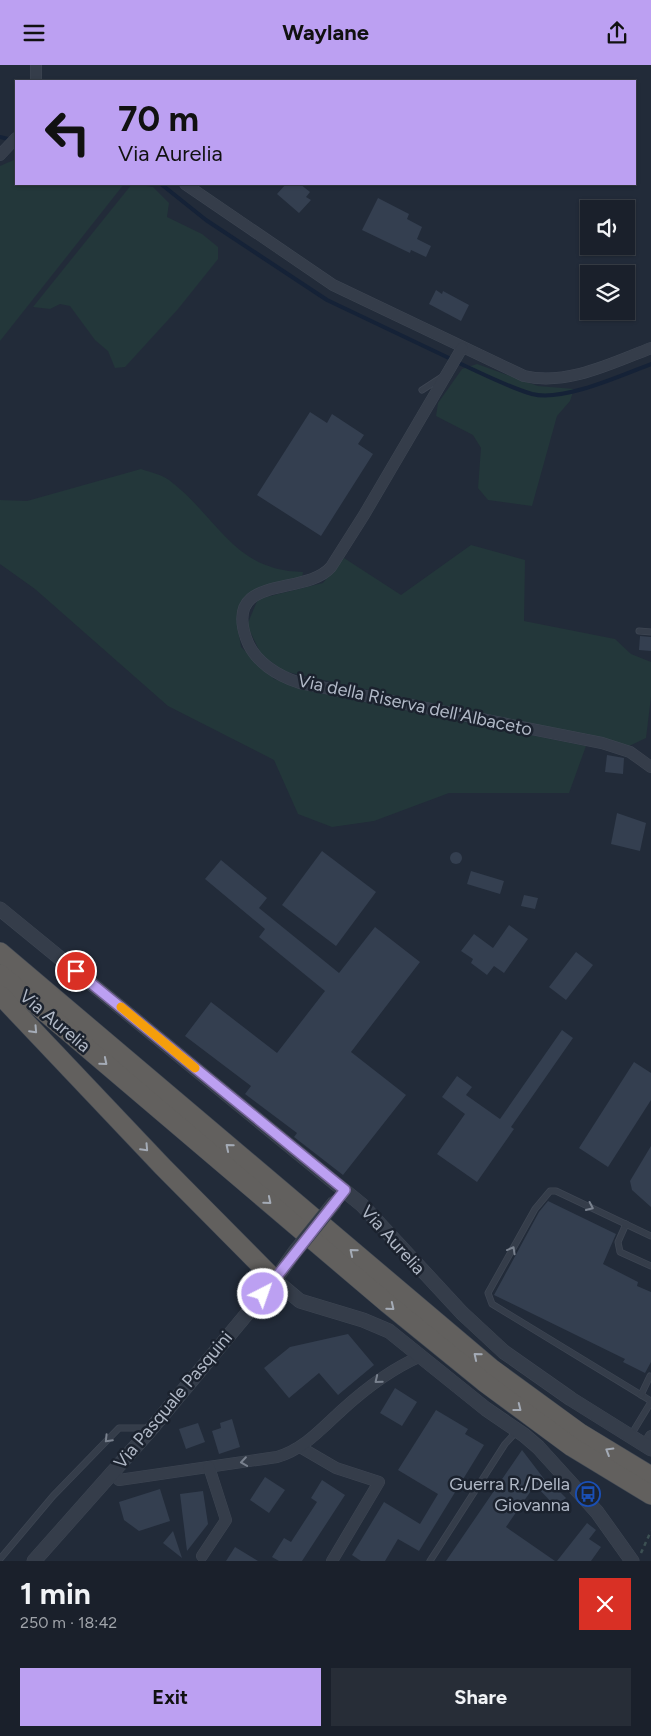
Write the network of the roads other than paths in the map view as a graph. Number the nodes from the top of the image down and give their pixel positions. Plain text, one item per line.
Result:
1 (36, 65) edge
2 (36, 80) edge
3 (13, 142) edge
4 (0, 155) edge
5 (186, 185) edge
6 (651, 348) edge
7 (460, 352) junction
8 (448, 372) junction
9 (422, 390) dead end
10 (639, 631) dead end
11 (651, 632) edge
12 (651, 767) edge
13 (0, 909) edge
14 (0, 952) edge
15 (0, 974) edge
16 (0, 995) edge
17 (345, 1190) junction
18 (626, 1224) junction
19 (651, 1236) edge
20 (651, 1266) edge
21 (275, 1280) junction
22 (420, 1355) junction
23 (650, 1375) edge
24 (642, 1395) junction
25 (651, 1401) edge
26 (152, 1428) junction
27 (518, 1431) junction
28 (630, 1437) junction
29 (649, 1444) edge
30 (300, 1447) junction
31 (209, 1467) junction
32 (111, 1474) junction
33 (651, 1476) edge
34 (651, 1495) edge
35 (202, 1556) dead end
36 (636, 1558) edge
37 (0, 1559) edge
38 (37, 1560) edge
39 (332, 1561) edge
40 (430, 1561) edge

1 - 2 street
3 - 4 street
5 - 7 street
6 - 7 street
7 - 8 street, Via della Riserva dell'Albaceto
8 - 9 lane
8 - 12 street, Via della Riserva dell'Albaceto
10 - 11 lane
13 - 17 street, Via Aurelia
33 -> 14 highway, Via Aurelia
15 -> 34 highway, Via Aurelia
16 -> 21 highway
17 - 21 street, Via Pasquale Pasquini, bridge
17 - 28 street, Via Aurelia
18 - 19 lane
18 - 20 lane
24 -> 18 lane
21 - 22 street
21 - 26 street, Via Pasquale Pasquini
22 - 27 street
22 -> 30 street
23 - 24 lane
24 - 25 lane
25 - 28 lane
26 - 32 street, Via Pasquale Pasquini
26 -> 37 lane
27 - 36 street
27 - 40 lane
28 - 29 street, Via Aurelia
30 -> 31 street
30 - 39 street
31 - 32 street
31 - 35 street
32 - 38 street, Via Pasquale Pasquini

